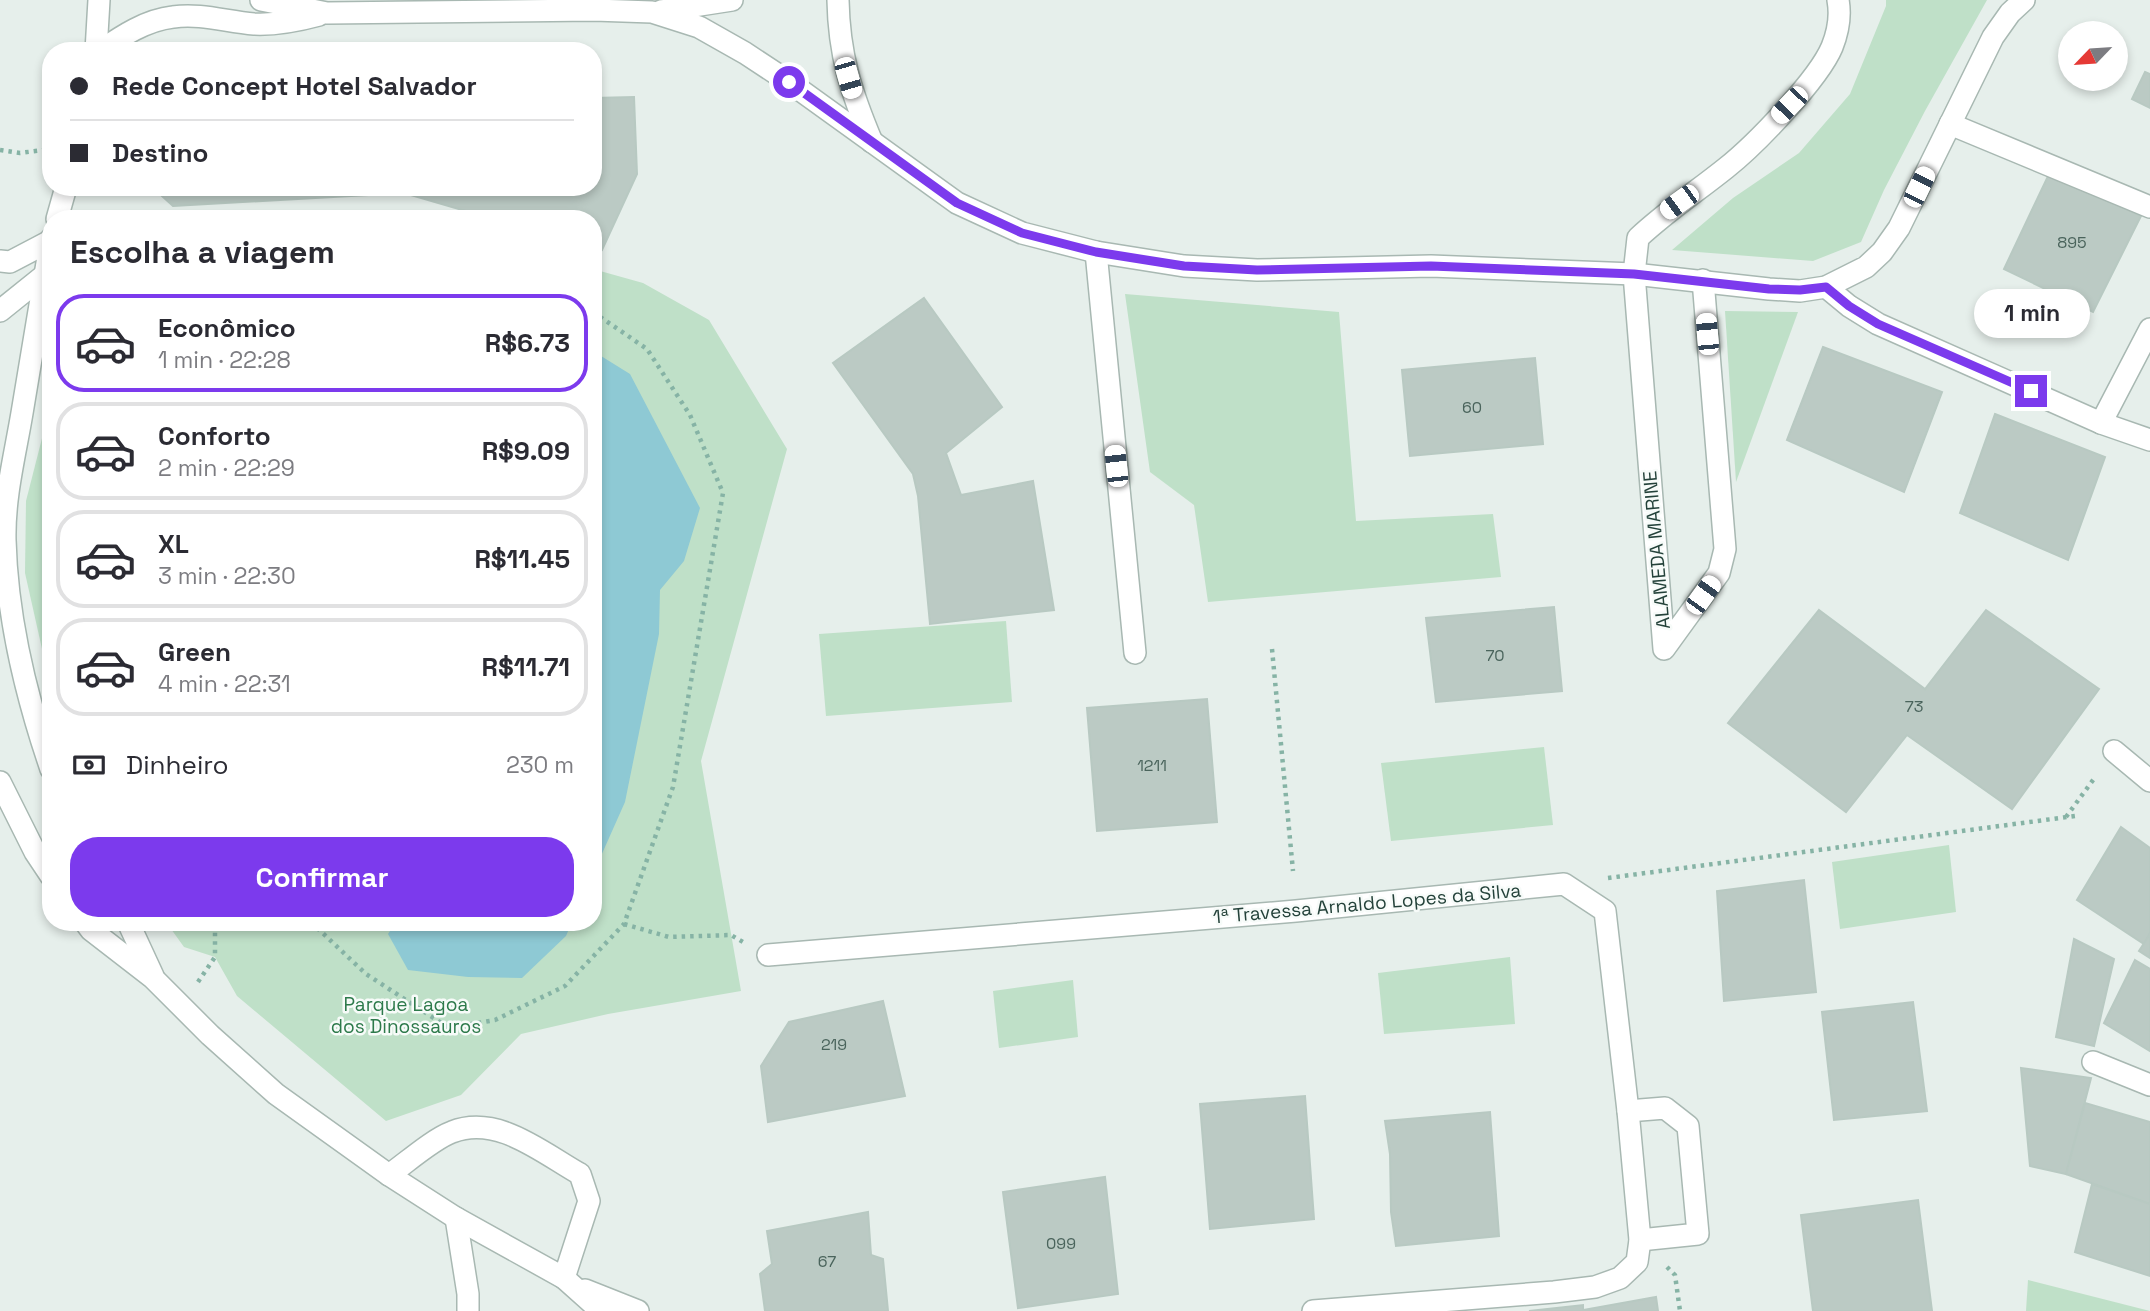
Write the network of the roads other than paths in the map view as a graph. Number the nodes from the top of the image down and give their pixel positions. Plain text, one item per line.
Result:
1 (99, 0) edge
2 (261, 0) edge
3 (732, 0) edge
4 (838, 0) edge
5 (1839, 0) edge
6 (2024, 0) edge
7 (652, 12) junction
8 (327, 13) junction
9 (98, 42) edge
10 (114, 42) edge
11 (1950, 124) junction
12 (872, 142) junction
13 (2150, 207) edge
14 (42, 245) edge
15 (1096, 252) junction
16 (0, 261) edge
17 (1634, 274) junction
18 (42, 277) edge
19 (1703, 280) junction
20 (1826, 287) junction
21 (42, 296) edge
22 (0, 311) edge
23 (2150, 329) edge
24 (2101, 422) junction
25 (2150, 440) edge
26 (1135, 653) dead end
27 (42, 743) edge
28 (2113, 751) road end
29 (2150, 780) edge
30 (0, 782) edge
31 (42, 862) edge
32 (92, 931) edge
33 (132, 931) edge
34 (768, 956) road end
35 (153, 978) junction
36 (2093, 1062) dead end
37 (2150, 1085) edge
38 (1628, 1111) junction
39 (390, 1175) junction
40 (456, 1218) junction
41 (1640, 1240) junction
42 (568, 1281) junction
43 (468, 1311) edge
44 (575, 1311) edge
45 (601, 1311) edge
46 (638, 1311) edge
47 (1313, 1311) edge

1 - 9 street
2 - 8 street
3 - 7 street
4 - 12 street
5 - 17 street
6 - 11 street
7 - 8 street
7 - 12 street
8 - 10 street
11 - 13 street
11 - 20 street
12 - 15 street
14 - 16 street
15 - 17 street
15 - 26 street
17 - 19 street
17 - 19 street, ALAMEDA MARINE
18 - 22 street
19 - 20 street
20 - 24 street
21 - 27 street
23 - 24 street
24 - 25 street
28 - 29 street
30 - 31 street
32 - 35 street
33 - 35 street
34 - 38 street, 1ª Travessa Arnaldo Lopes da Silva
35 - 39 street
36 - 37 street
38 - 41 street
38 - 41 street
39 - 40 street
39 - 42 street
40 - 42 street
40 - 43 street
41 - 47 street
42 - 44 street
42 - 45 street
42 - 46 street

